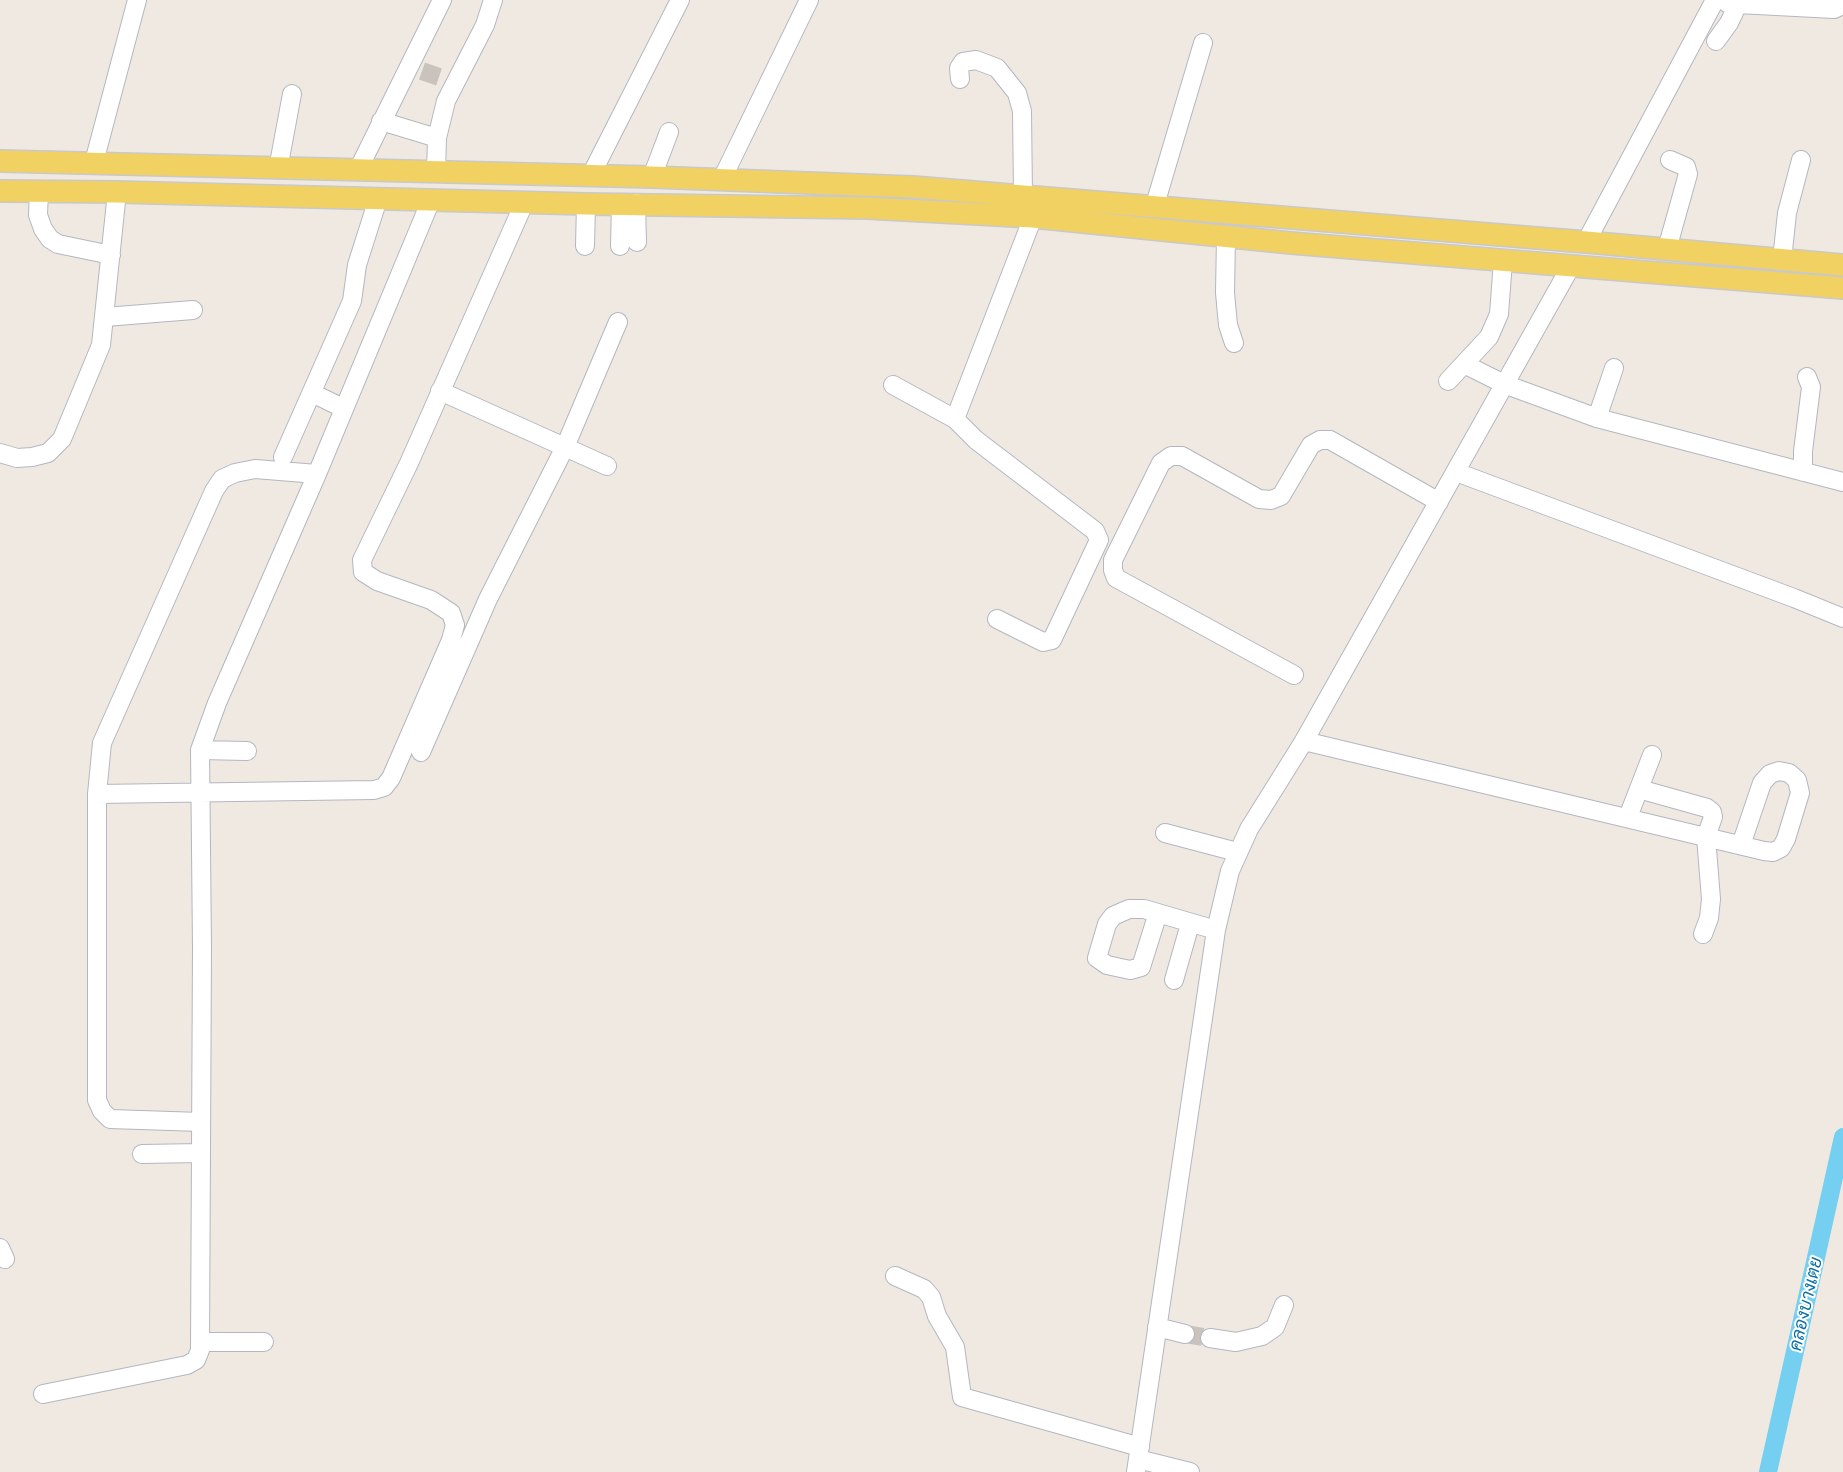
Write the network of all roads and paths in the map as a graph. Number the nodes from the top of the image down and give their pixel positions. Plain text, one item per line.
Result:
1 (137, 0) edge
2 (442, 0) edge
3 (493, 0) edge
4 (680, 0) edge
5 (809, 0) edge
6 (1715, 1) edge
7 (1738, 4) junction
8 (1843, 5) edge
9 (1716, 41) dead end
10 (1204, 43) dead end
11 (960, 79) dead end
12 (292, 94) dead end
13 (381, 121) junction
14 (670, 132) dead end
15 (437, 138) junction
16 (1670, 160) dead end
17 (1801, 160) dead end
18 (0, 161) edge
19 (94, 162) junction
20 (278, 169) junction
21 (358, 170) junction
22 (436, 171) junction
23 (591, 175) junction
24 (652, 177) junction
25 (722, 179) junction
26 (39, 191) junction
27 (117, 192) junction
28 (1, 194) edge
29 (1024, 196) junction
30 (378, 199) junction
31 (431, 200) junction
32 (525, 202) junction
33 (629, 203) junction
34 (586, 204) junction
35 (1154, 208) junction
36 (1032, 217) junction
37 (1226, 237) junction
38 (1586, 242) junction
39 (628, 244) dead end
40 (586, 246) dead end
41 (1667, 249) junction
42 (111, 255) junction
43 (1782, 260) junction
44 (1503, 261) junction
45 (1843, 265) edge
46 (1571, 266) junction
47 (1843, 288) edge
48 (194, 310) dead end
49 (106, 317) junction
50 (618, 322) dead end
51 (1234, 343) dead end
52 (1464, 364) junction
53 (1614, 368) dead end
54 (1807, 377) dead end
55 (1448, 381) dead end
56 (1504, 384) junction
57 (893, 385) dead end
58 (440, 391) junction
59 (312, 393) junction
60 (343, 408) junction
61 (1596, 418) junction
62 (955, 419) junction
63 (565, 447) junction
64 (0, 453) edge
65 (283, 457) dead end
66 (607, 466) dead end
67 (1456, 472) junction
68 (1803, 472) junction
69 (317, 474) junction
70 (1843, 482) edge
71 (1439, 502) junction
72 (1843, 618) edge
73 (997, 619) dead end
74 (1294, 675) dead end
75 (1304, 741) junction
76 (200, 750) junction
77 (247, 751) dead end
78 (421, 752) dead end
79 (1652, 755) dead end
80 (1639, 789) junction
81 (97, 794) junction
82 (200, 794) junction
83 (1628, 817) junction
84 (1165, 833) dead end
85 (1706, 837) junction
86 (1741, 845) junction
87 (1237, 852) junction
88 (1158, 913) dead end
89 (1190, 924) junction
90 (1216, 930) junction
91 (1703, 934) dead end
92 (1174, 980) dead end
93 (201, 1122) junction
94 (201, 1153) junction
95 (142, 1154) dead end
96 (895, 1276) dead end
97 (1284, 1305) dead end
98 (1157, 1327) junction
99 (1185, 1334) tunnel mouth
100 (1210, 1338) tunnel mouth
101 (200, 1342) junction
102 (264, 1342) dead end
103 (43, 1394) dead end
104 (1138, 1459) edge
105 (1190, 1472) edge

1 - 19 street
2 - 13 street
3 - 15 street
4 - 23 street
5 - 25 street
6 - 7 street
6 - 38 street
7 - 8 street
7 - 9 street
10 - 35 street
11 - 29 street
12 - 20 street
13 - 15 street
13 - 21 street
14 - 24 street
15 - 22 street
16 - 41 street
17 - 43 street
18 - 19 main road
19 - 20 main road
20 - 21 main road
21 - 22 main road
22 - 23 main road
23 - 24 main road
24 - 25 main road
25 - 29 main road
26 - 27 main road
26 - 28 main road
26 - 42 street
27 - 30 main road
27 - 42 street
29 - 35 main road
30 - 31 main road
30 - 59 street
31 - 32 main road
31 - 60 street
32 - 34 main road
32 - 58 street
33 - 34 main road
33 - 36 main road
33 - 39 street
34 - 40 street
35 - 38 main road
36 - 37 main road
36 - 62 street
37 - 44 main road
37 - 51 street
38 - 41 main road
38 - 46 main road
41 - 43 main road
42 - 49 street
43 - 45 main road
44 - 46 main road
44 - 52 street
46 - 47 main road
46 - 56 street
48 - 49 street
49 - 64 street
50 - 63 street
52 - 55 street
52 - 56 street
53 - 61 street
54 - 68 street
56 - 61 street
56 - 67 street
57 - 62 street
58 - 63 street
58 - 82 street
59 - 60 street
59 - 65 street
60 - 69 street
61 - 68 street
62 - 73 street
63 - 66 street
63 - 78 street
67 - 71 street
67 - 72 street
68 - 70 street
69 - 76 street
69 - 81 street
71 - 74 street
71 - 75 street
75 - 83 street
75 - 87 street
76 - 77 street
76 - 82 street
79 - 80 street
80 - 83 street
80 - 85 street
81 - 82 street
81 - 93 street
82 - 93 street
83 - 85 street
84 - 87 street
85 - 86 street
85 - 91 street
86 - 86 street
87 - 90 street
88 - 89 street
89 - 90 street
89 - 92 street
90 - 98 street
93 - 94 street
94 - 95 street
94 - 101 street
96 - 104 street
97 - 100 street
98 - 99 street
98 - 104 street
101 - 102 street
101 - 103 street
104 - 105 street

